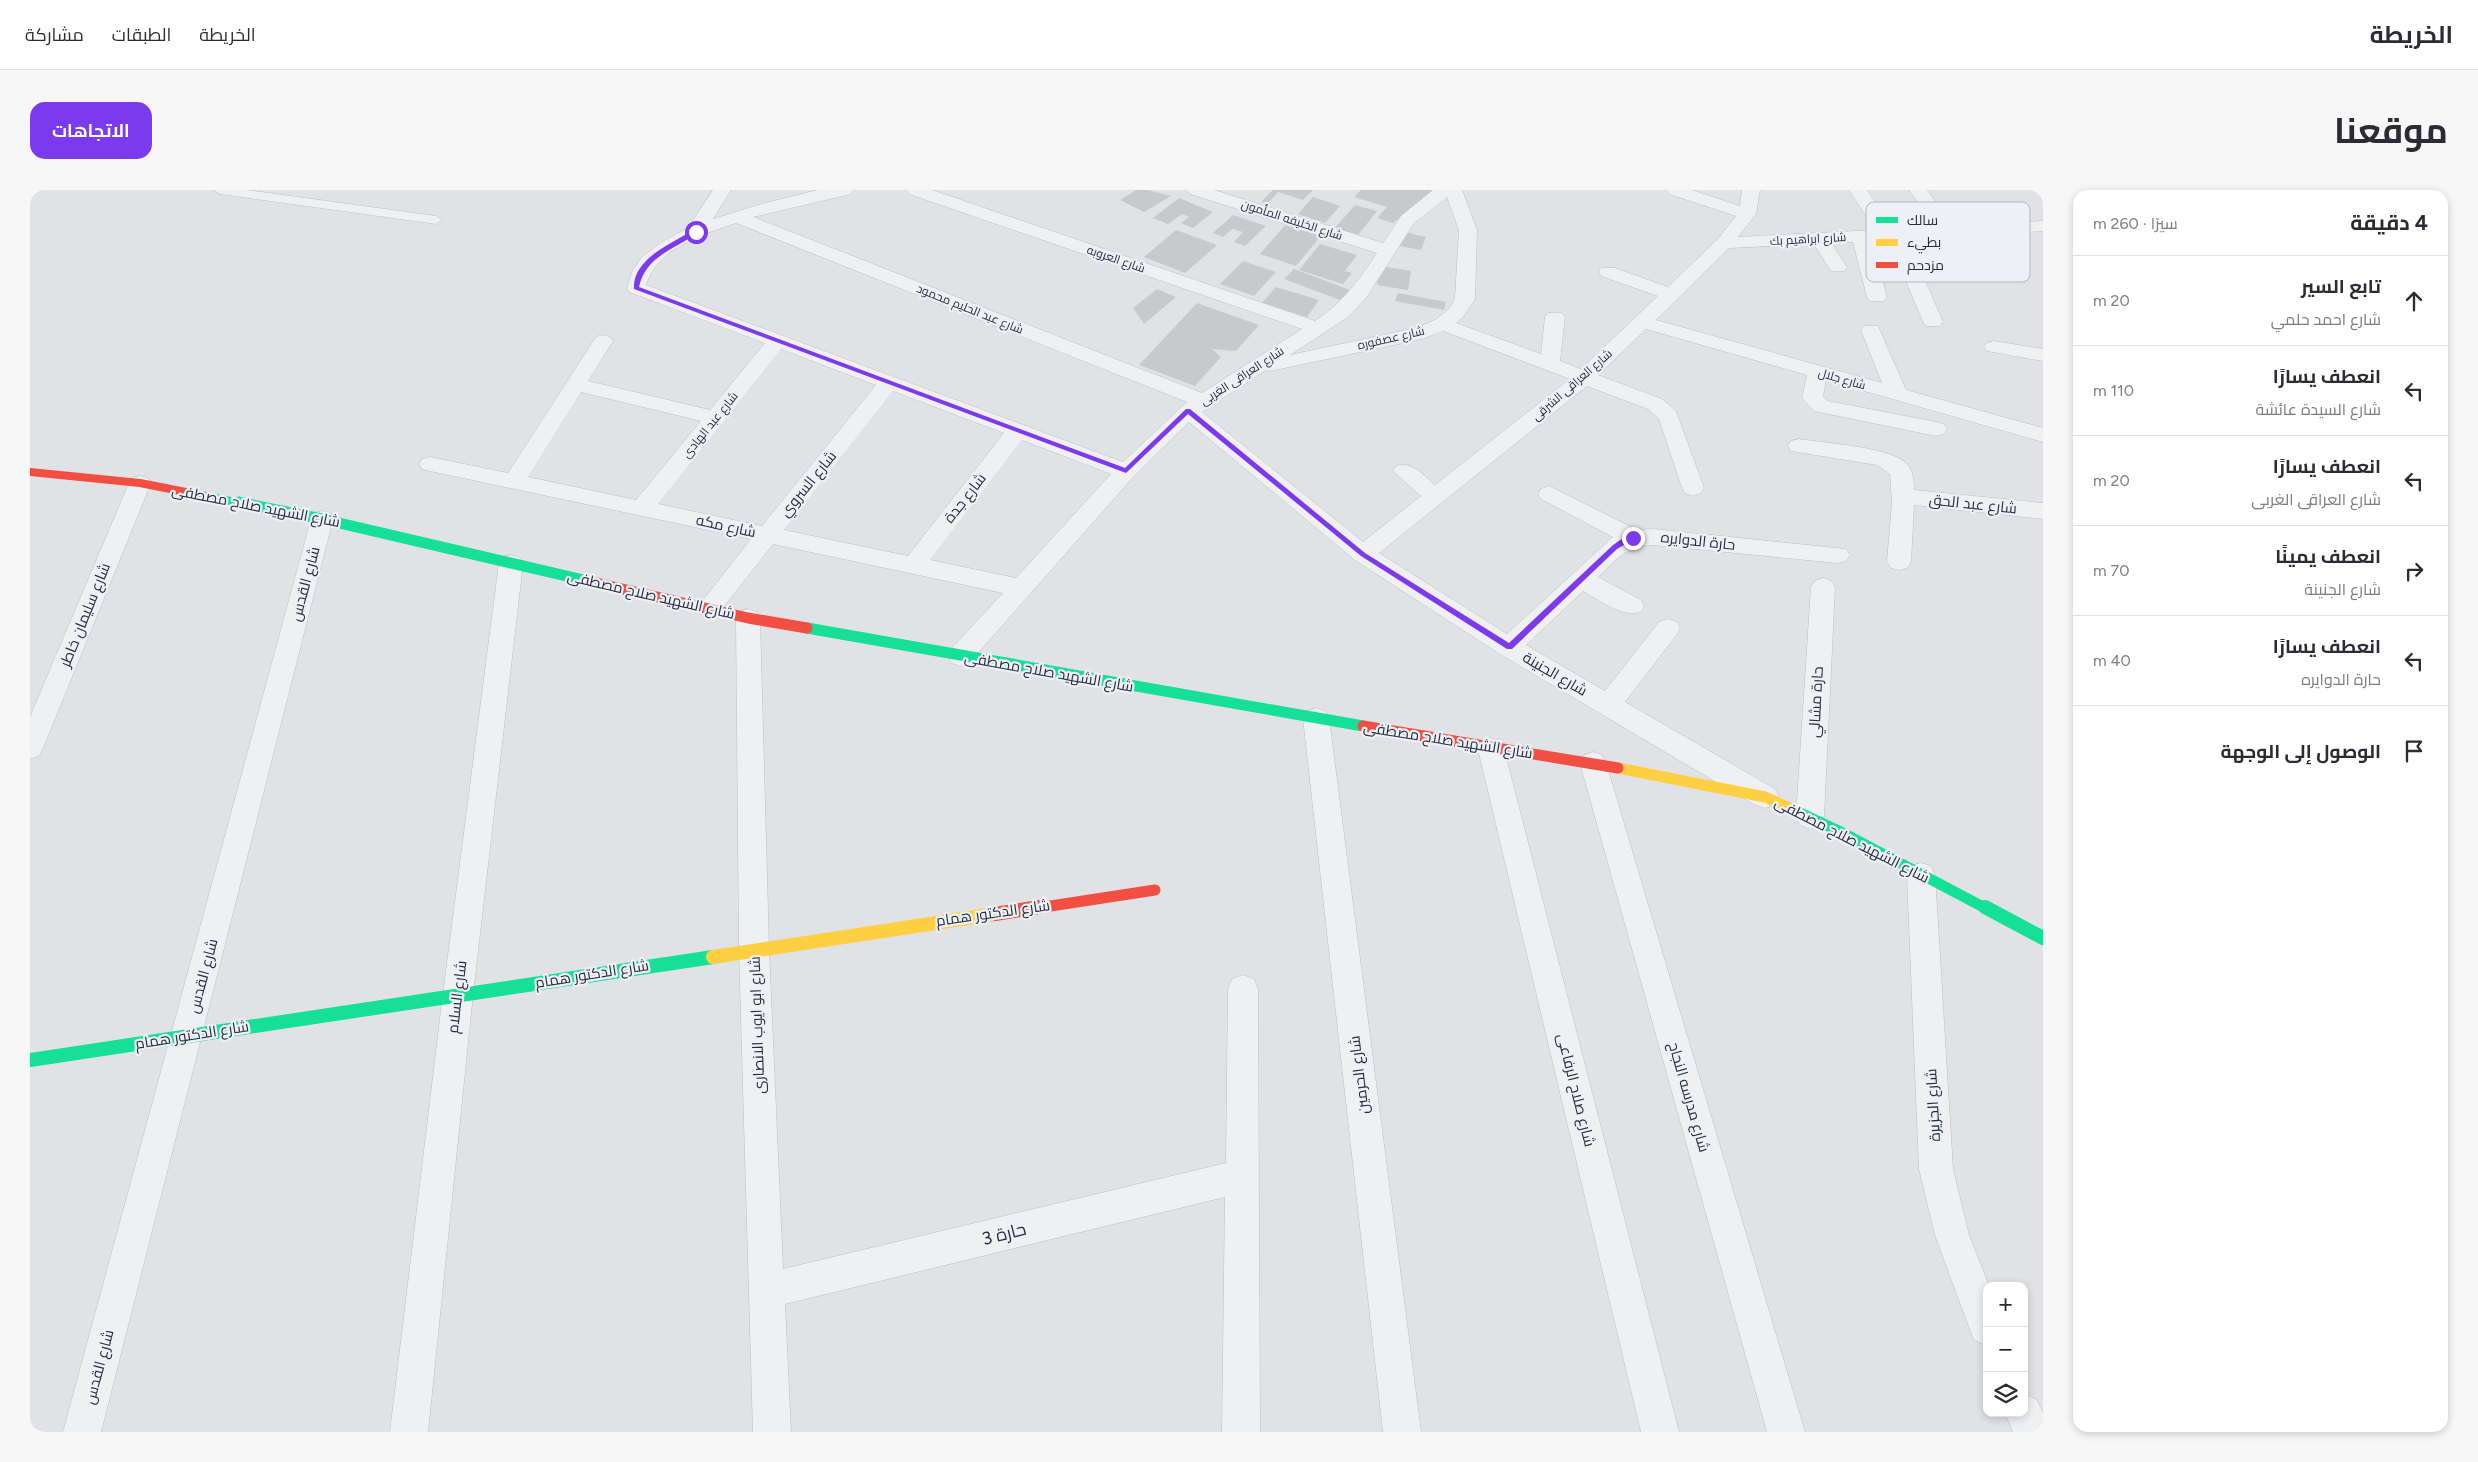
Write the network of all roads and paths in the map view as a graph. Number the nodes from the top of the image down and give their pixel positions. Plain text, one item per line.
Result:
1 (220, 190) edge
2 (722, 190) edge
3 (845, 190) edge
4 (915, 190) edge
5 (1196, 190) edge
6 (1675, 190) edge
7 (1751, 190) edge
8 (1858, 190) edge
9 (1918, 190) edge
10 (1442, 191) edge
11 (1867, 202) edge
12 (1926, 202) edge
13 (1747, 214) junction
14 (737, 217) junction
15 (436, 220) dead end
16 (2043, 226) edge
17 (2030, 227) edge
18 (696, 232) junction
19 (1861, 236) junction
20 (1866, 236) edge
21 (1819, 238) junction
22 (1724, 243) junction
23 (1387, 250) junction
24 (1866, 255) edge
25 (1838, 267) dead end
26 (1608, 272) dead end
27 (1873, 282) edge
28 (1914, 282) edge
29 (1671, 294) junction
30 (1877, 296) dead end
31 (1555, 317) dead end
32 (1642, 322) junction
33 (1933, 322) dead end
34 (1442, 324) junction
35 (1317, 328) junction
36 (1871, 330) dead end
37 (603, 341) dead end
38 (777, 341) junction
39 (1994, 347) dead end
40 (2043, 355) edge
41 (1550, 365) junction
42 (1254, 368) junction
43 (1818, 372) junction
44 (1584, 378) junction
45 (889, 383) junction
46 (576, 384) junction
47 (1897, 394) junction
48 (1195, 406) junction
49 (715, 418) junction
50 (1936, 430) dead end
51 (1017, 431) junction
52 (2043, 435) edge
53 (1799, 446) dead end
54 (430, 464) dead end
55 (1126, 471) junction
56 (1404, 471) dead end
57 (30, 472) edge
58 (514, 481) junction
59 (140, 483) junction
60 (1693, 488) dead end
61 (1549, 494) dead end
62 (1436, 496) junction
63 (1903, 496) junction
64 (642, 508) junction
65 (2043, 511) edge
66 (322, 518) junction
67 (768, 534) junction
68 (1633, 538) junction
69 (1363, 554) junction
70 (1838, 555) dead end
71 (1899, 562) dead end
72 (511, 563) junction
73 (914, 565) junction
74 (1581, 579) junction
75 (1823, 587) dead end
76 (1021, 588) junction
77 (1632, 606) dead end
78 (709, 608) junction
79 (748, 618) junction
80 (1668, 628) dead end
81 (1509, 647) junction
82 (960, 656) junction
83 (1608, 705) junction
84 (1316, 718) junction
85 (30, 748) edge
86 (1491, 748) junction
87 (1592, 763) junction
88 (1765, 797) junction
89 (1810, 817) junction
90 (1921, 875) junction
91 (1155, 890) dead end
92 (2043, 938) edge
93 (754, 949) junction
94 (1243, 989) dead end
95 (458, 994) junction
96 (188, 1035) junction
97 (30, 1060) edge
98 (1241, 1176) junction
99 (767, 1291) junction
100 (1983, 1316) edge
101 (2026, 1417) edge
102 (82, 1432) edge
103 (409, 1432) edge
104 (772, 1432) edge
105 (1241, 1432) edge
106 (1402, 1432) edge
107 (1660, 1432) edge
108 (1786, 1432) edge
109 (2032, 1432) edge

1 - 15 lane
2 - 18 street
3 - 14 street
4 - 35 street, شارع العروبه
5 - 23 street, شارع الخليفه المأمون
6 - 13 street
7 - 13 street, شارع العراقى الشرقى
8 - 11 street
9 - 12 street
10 - 23 street, شارع العراقى الغربى
10 - 34 street, شارع عصفوره
13 - 22 street, شارع العراقى الشرقى
14 - 18 street
14 - 48 street, شارع عبد الحليم محمود
16 - 17 street, شارع ابراهيم بك
18 - 38 street
19 - 20 street, شارع ابراهيم بك
19 - 21 street, شارع ابراهيم بك
19 - 24 street
21 - 22 street, شارع ابراهيم بك
21 - 25 street
22 - 29 street, شارع العراقى الشرقى
23 - 35 street, شارع العراقى الغربى
26 - 29 street
27 - 30 street
28 - 33 street
29 - 32 street, شارع العراقى الشرقى
31 - 41 street
32 - 43 street, شارع جلال
32 - 44 street, شارع العراقى الشرقى
34 - 41 street
34 - 42 street, شارع عصفوره
35 - 42 street, شارع العراقى الغربى
36 - 47 street
37 - 46 street
38 - 45 street
38 - 49 street, شارع عبد الهادى
39 - 40 street
41 - 44 street
42 - 48 street, شارع العراقى الغربى
43 - 47 street, شارع جلال
43 - 50 street
44 - 60 street
44 - 62 street, شارع العراقى الشرقى
45 - 51 street
45 - 67 street, شارع السروي
46 - 49 street
46 - 58 street
47 - 52 street, شارع جلال
48 - 55 street, شارع العراقى الغربى
48 - 69 street, شارع الجنينة
49 - 64 street, شارع عبد الهادى
51 - 55 street
51 - 73 street, شارع جدة
53 - 63 street
54 - 58 street, شارع مكه
55 - 76 street, شارع العراقى الغربى
56 - 62 street
57 - 59 main road, شارع الشهيد صلاح مصطفى
58 - 64 street, شارع مكه
59 - 66 main road, شارع الشهيد صلاح مصطفى
59 - 85 street, شارع سليمان خاطر
61 - 68 street
62 - 69 street, شارع العراقى الشرقى
63 - 65 street, شارع عبد الحق
63 - 71 street
64 - 67 street, شارع مكه
66 - 72 main road, شارع الشهيد صلاح مصطفى
66 - 96 street, شارع القدس
67 - 73 street, شارع مكه
67 - 78 street, شارع السروي
68 - 70 street, حارة الدوايره
68 - 74 street, حارة الدوايره
69 - 81 street, شارع الجنينة
72 - 78 main road, شارع الشهيد صلاح مصطفى
72 - 95 street, شارع السلام
73 - 76 street, شارع مكه
74 - 77 street
74 - 81 street, حارة الدوايره
75 - 89 street, حارة مشالي
76 - 82 street, شارع العراقى الغربى
78 - 79 main road, شارع الشهيد صلاح مصطفى
79 - 82 main road, شارع الشهيد صلاح مصطفى
79 - 93 street, شارع ابو ايوب الانصارى
80 - 83 street
81 - 83 street, شارع الجنينة
82 - 84 main road, شارع الشهيد صلاح مصطفى
83 - 88 street, شارع الجنينة
84 - 86 main road, شارع الشهيد صلاح مصطفى
84 - 106 street, شارع الحرمين
86 - 87 main road, شارع الشهيد صلاح مصطفى
86 - 107 street, شارع صلاح الرفاعى
87 - 88 main road, شارع الشهيد صلاح مصطفى
87 - 108 street, شارع مدرسه النجاح
88 - 89 main road, شارع الشهيد صلاح مصطفى
89 - 90 main road, شارع الشهيد صلاح مصطفى
90 - 92 main road, شارع الشهيد صلاح مصطفى
90 - 100 street, شارع الجزيرة
91 - 93 main road, شارع الدكتور همام
93 - 95 main road, شارع الدكتور همام
93 - 99 street, شارع ابو ايوب الانصارى
94 - 98 street
95 - 96 main road, شارع الدكتور همام
95 - 103 street, شارع السلام
96 - 97 main road, شارع الدكتور همام
96 - 102 street, شارع القدس
98 - 99 street, حارة 3
98 - 105 street
99 - 104 street, شارع ابو ايوب الانصارى
101 - 109 street

